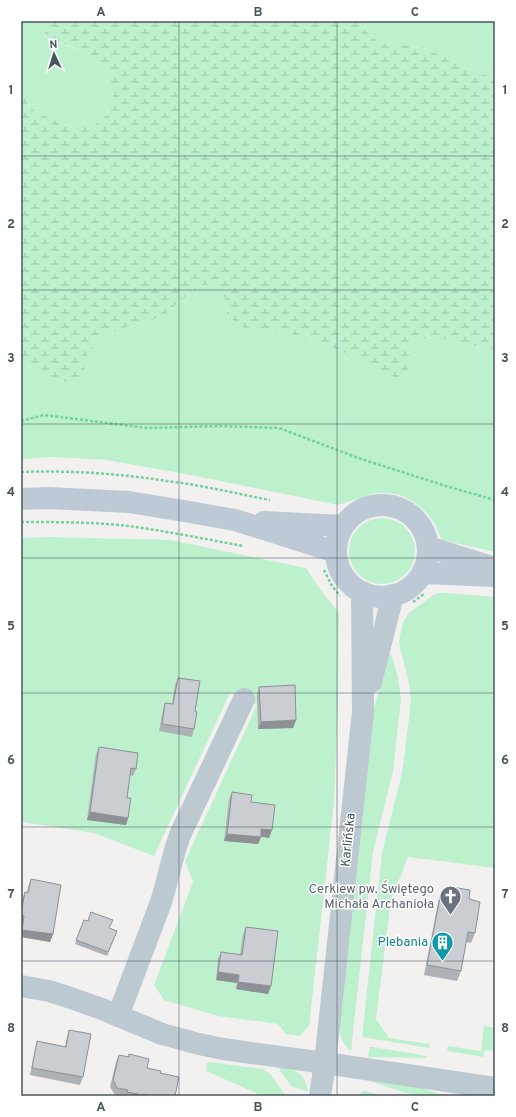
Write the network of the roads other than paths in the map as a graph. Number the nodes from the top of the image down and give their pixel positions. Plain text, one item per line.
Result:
1 (21, 499) edge
2 (235, 520) junction
3 (343, 526) junction
4 (428, 547) junction
5 (336, 552) junction
6 (495, 568) edge
7 (495, 576) edge
8 (425, 582) junction
9 (362, 592) junction
10 (400, 601) junction
11 (244, 699) dead end
12 (363, 712) junction
13 (21, 986) edge
14 (118, 1016) junction
15 (325, 1063) junction
16 (495, 1088) edge
17 (320, 1096) edge

1 - 2 main road
2 - 3 main road
2 - 5 main road
3 - 4 main road
3 - 5 main road
4 - 6 main road
4 - 8 main road
5 - 9 main road
7 - 8 main road
8 - 10 main road
9 - 10 main road
9 - 12 street, Karlińska
10 - 12 street, Karlińska
11 - 14 street
12 - 15 street, Karlińska
13 - 14 street
14 - 15 street
15 - 16 street
15 - 17 street, Karlińska

